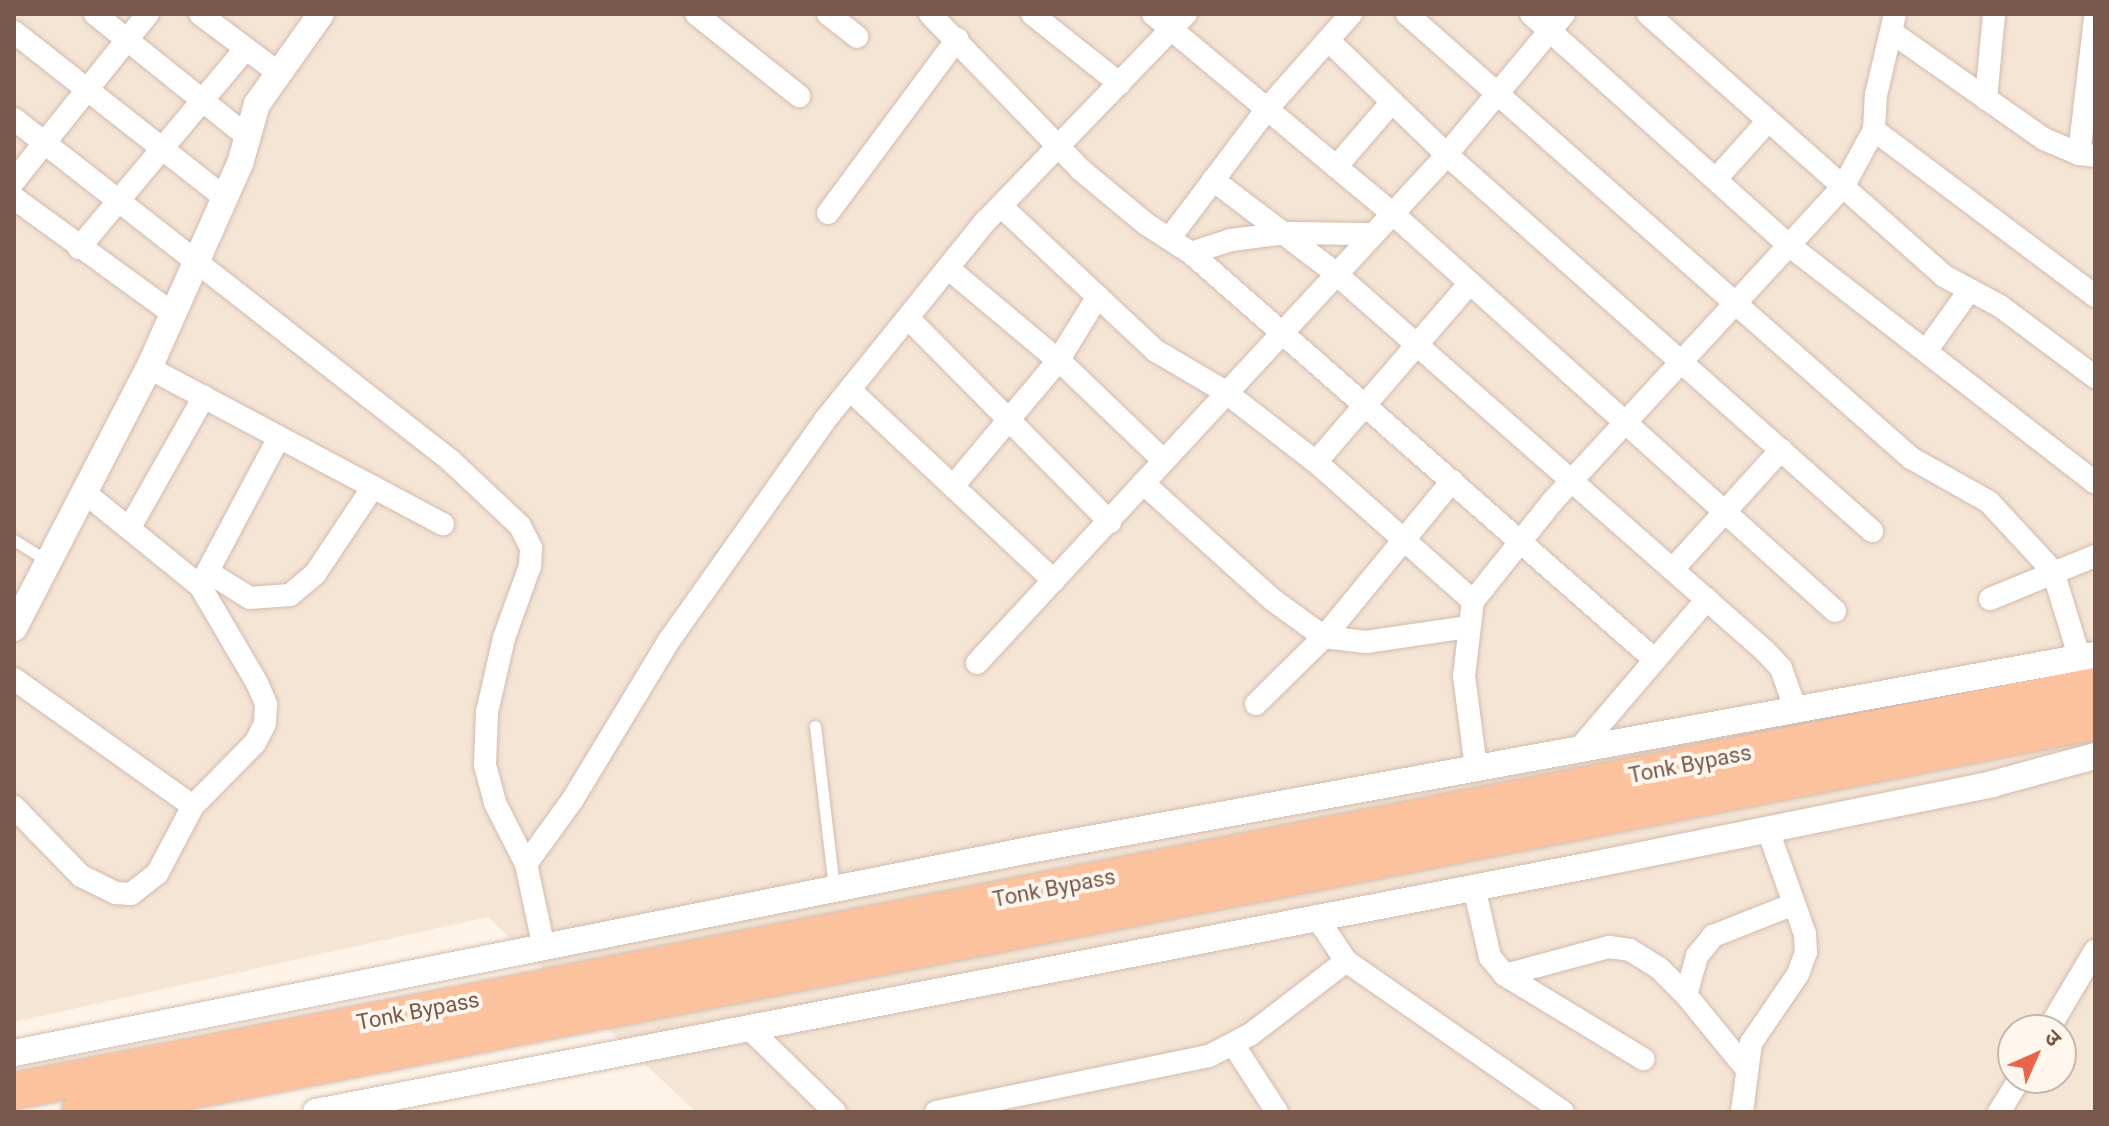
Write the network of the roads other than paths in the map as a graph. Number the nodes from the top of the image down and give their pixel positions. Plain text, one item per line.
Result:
1 (95, 14) edge
2 (148, 14) edge
3 (200, 14) edge
4 (696, 14) edge
5 (828, 14) edge
6 (930, 14) edge
7 (1032, 14) edge
8 (1153, 14) edge
9 (1351, 14) edge
10 (1407, 14) edge
11 (1531, 14) edge
12 (1648, 14) edge
13 (1994, 14) edge
14 (313, 18) edge
15 (2095, 18) edge
16 (1179, 22) edge
17 (1557, 22) edge
18 (1894, 24) edge
19 (14, 32) edge
20 (857, 37) dead end
21 (957, 39) junction
22 (127, 40) junction
23 (1328, 40) junction
24 (244, 51) junction
25 (276, 71) junction
26 (1120, 84) junction
27 (87, 90) junction
28 (1497, 92) junction
29 (799, 96) dead end
30 (1986, 99) junction
31 (202, 100) junction
32 (1392, 102) junction
33 (1267, 109) junction
34 (14, 119) edge
35 (1768, 121) junction
36 (1874, 130) junction
37 (248, 137) junction
38 (44, 143) junction
39 (1058, 149) junction
40 (159, 151) junction
41 (1446, 154) junction
42 (2087, 155) edge
43 (1336, 167) junction
44 (1716, 179) junction
45 (1213, 180) junction
46 (14, 181) edge
47 (1843, 187) junction
48 (14, 198) edge
49 (226, 199) junction
50 (118, 200) junction
51 (1002, 207) junction
52 (1391, 212) junction
53 (828, 213) dead end
54 (1285, 233) junction
55 (1370, 234) junction
56 (1169, 239) junction
57 (1790, 246) junction
58 (79, 248) junction
59 (1191, 253) junction
60 (197, 260) junction
61 (949, 269) junction
62 (1334, 272) junction
63 (1470, 283) junction
64 (1969, 291) junction
65 (1098, 296) junction
66 (2095, 296) edge
67 (1737, 306) junction
68 (171, 312) junction
69 (909, 319) junction
70 (1279, 331) junction
71 (1416, 343) junction
72 (1926, 351) junction
73 (1058, 361) junction
74 (1683, 364) junction
75 (149, 368) junction
76 (2095, 377) edge
77 (850, 390) junction
78 (1224, 391) junction
79 (204, 397) junction
80 (1362, 407) junction
81 (1627, 423) junction
82 (1010, 424) junction
83 (279, 437) junction
84 (1781, 450) junction
85 (1163, 460) junction
86 (1316, 462) junction
87 (1452, 481) junction
88 (1572, 481) junction
89 (1143, 483) junction
90 (2095, 483) edge
91 (954, 485) junction
92 (373, 487) junction
93 (84, 492) junction
94 (1725, 512) junction
95 (1110, 522) junction
96 (443, 524) dead end
97 (130, 527) junction
98 (1872, 531) dead end
99 (14, 540) edge
100 (1405, 541) junction
101 (1521, 541) junction
102 (2095, 556) edge
103 (48, 561) junction
104 (1673, 569) junction
105 (2053, 571) junction
106 (204, 579) junction
107 (1054, 581) junction
108 (1707, 599) junction
109 (1990, 599) dead end
110 (1473, 601) junction
111 (1835, 611) dead end
112 (1467, 627) junction
113 (14, 628) edge
114 (1324, 637) junction
115 (1655, 660) junction
116 (977, 663) dead end
117 (2090, 666) edge
118 (14, 679) edge
119 (1256, 704) dead end
120 (1795, 708) junction
121 (2095, 721) edge
122 (815, 726) dead end
123 (1579, 749) junction
124 (2095, 756) edge
125 (1476, 768) junction
126 (193, 806) junction
127 (14, 807) edge
128 (1768, 830) junction
129 (526, 864) junction
130 (1474, 887) junction
131 (834, 890) junction
132 (1794, 904) junction
133 (1316, 916) junction
134 (544, 948) junction
135 (2095, 951) edge
136 (1346, 961) junction
137 (1505, 975) junction
138 (1686, 995) junction
139 (2058, 1014) edge
140 (751, 1030) junction
141 (1233, 1044) junction
142 (14, 1053) edge
143 (1643, 1059) dead end
144 (1745, 1067) junction
145 (14, 1091) edge
146 (2010, 1094) edge
147 (1266, 1107) edge
148 (80, 1112) edge
149 (316, 1112) edge
150 (835, 1112) edge
151 (936, 1112) edge
152 (1563, 1112) edge
153 (1742, 1112) edge
154 (1999, 1112) edge

1 - 22 street
2 - 22 street
3 - 24 street
4 - 29 street
5 - 20 street
6 - 21 street
7 - 26 street
8 - 16 street
9 - 23 street
10 - 28 street
11 - 17 street
12 - 35 street
13 - 30 street
14 - 25 street
15 - 42 street
16 - 26 street
16 - 33 street
17 - 28 street
17 - 44 street
18 - 30 street
18 - 36 street
19 - 27 street
21 - 39 street
21 - 53 street
22 - 27 street
22 - 31 street
23 - 32 street
23 - 33 street
24 - 25 street
24 - 31 street
25 - 37 street
26 - 39 street
27 - 38 street
27 - 40 street
28 - 41 street
28 - 67 street
30 - 42 street
31 - 37 street
31 - 40 street
32 - 41 street
32 - 43 street
33 - 43 street
33 - 45 street
34 - 38 street
35 - 44 street
35 - 47 street
36 - 47 street
36 - 66 street
37 - 49 street
38 - 46 street
38 - 50 street
39 - 51 street
39 - 56 street
40 - 49 street
40 - 50 street
41 - 52 street
41 - 74 street
43 - 52 street
44 - 57 street
45 - 54 street
45 - 56 street
47 - 57 street
47 - 64 street
48 - 58 street
49 - 60 street
50 - 58 street
50 - 60 street
51 - 61 street
51 - 65 street
52 - 55 street
52 - 63 street
54 - 55 street
54 - 59 street
54 - 62 street
55 - 62 street
56 - 59 street
57 - 67 street
57 - 72 street
58 - 68 street
59 - 70 street
60 - 68 street
60 - 129 street
61 - 69 street
61 - 73 street
62 - 70 street
62 - 71 street
63 - 71 street
63 - 81 street
64 - 72 street
64 - 76 street
65 - 73 street
65 - 78 street
67 - 74 street
67 - 105 street
68 - 75 street
69 - 77 street
69 - 82 street
70 - 78 street
70 - 80 street
71 - 80 street
71 - 88 street
72 - 90 street
73 - 82 street
73 - 85 street
74 - 81 street
74 - 84 street
75 - 79 street
75 - 93 street
77 - 91 street
77 - 129 street
78 - 85 street
78 - 86 street
79 - 83 street
79 - 97 street
80 - 86 street
80 - 87 street
81 - 88 street
81 - 94 street
82 - 91 street
82 - 95 street
83 - 92 street
83 - 106 street
84 - 94 street
84 - 98 street
85 - 89 street
86 - 100 street
87 - 100 street
87 - 101 street
88 - 101 street
88 - 104 street
89 - 95 street
89 - 114 street
91 - 107 street
92 - 96 street
92 - 106 street
93 - 97 street
93 - 103 street
94 - 104 street
94 - 111 street
95 - 107 street
97 - 106 street
99 - 103 lane
100 - 110 street
100 - 114 street
101 - 110 street
101 - 115 street
102 - 105 street
103 - 113 street
104 - 108 street
105 - 109 street
105 - 117 street
106 - 126 street
107 - 116 street
108 - 115 street
108 - 120 street
110 - 112 street
112 - 114 street
112 - 125 street
114 - 119 street
115 - 123 street
117 - 120 street
117 - 145 highway, Tonk Bypass
118 - 126 street
120 - 123 street
121 - 148 highway
122 - 131 lane
123 - 125 street
124 - 128 street
125 - 131 street
126 - 127 street
128 - 130 street
128 - 132 street
129 - 134 street
130 - 133 street
130 - 137 street
131 - 134 street
132 - 138 street
132 - 144 street
133 - 136 street
133 - 140 street
134 - 142 street
135 - 139 street
136 - 141 street
136 - 152 street
137 - 138 street
137 - 143 street
138 - 144 street
140 - 149 street
140 - 150 street
141 - 147 street
141 - 151 street
144 - 153 street
146 - 154 street

